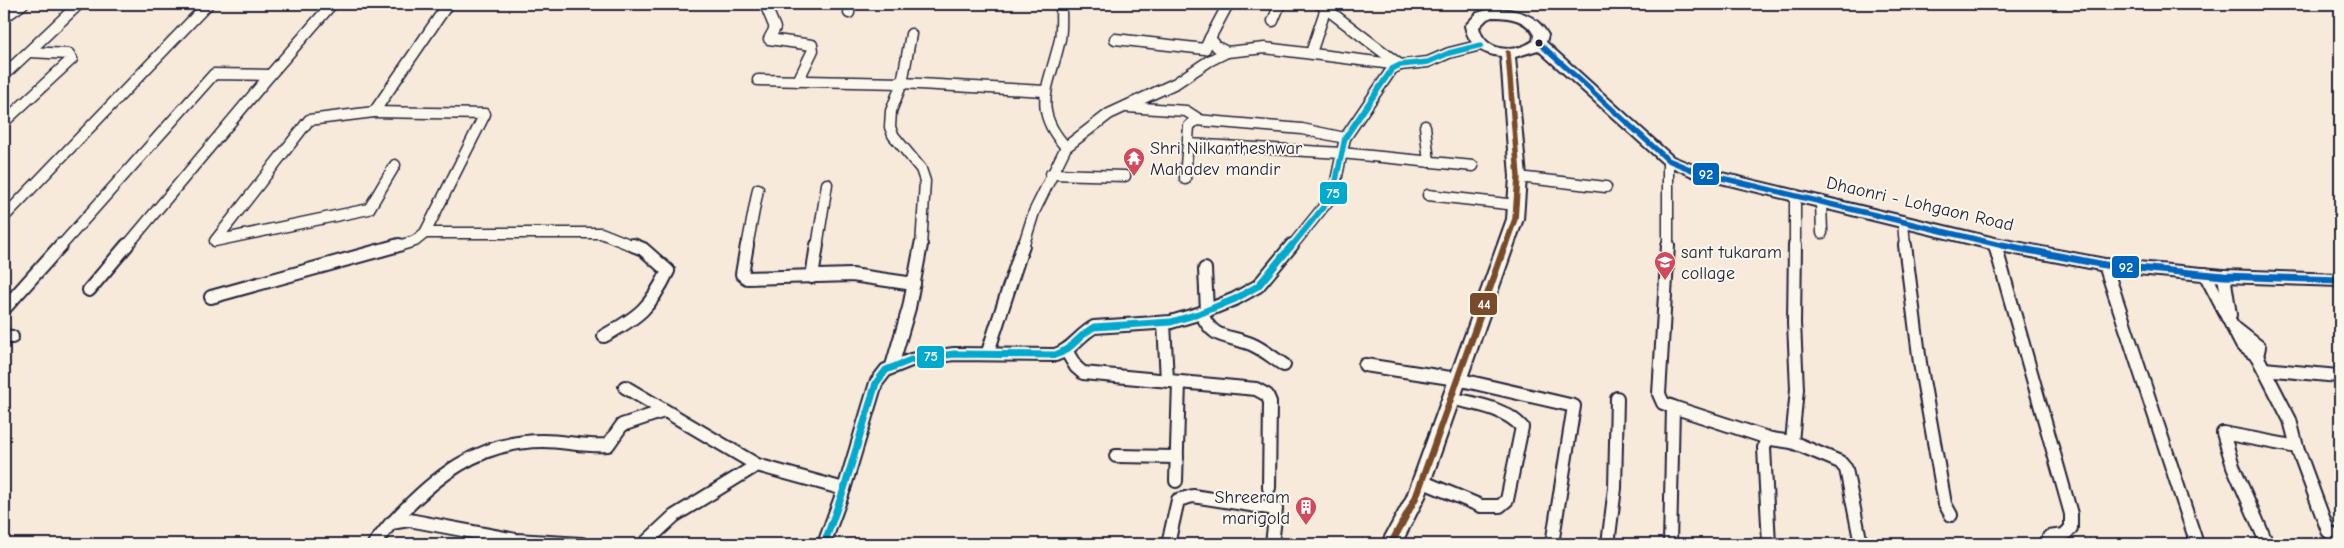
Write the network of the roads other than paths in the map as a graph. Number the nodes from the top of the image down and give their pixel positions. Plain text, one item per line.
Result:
1 (23, 4) edge
2 (79, 4) edge
3 (208, 4) edge
4 (332, 4) edge
5 (448, 4) edge
6 (765, 4) edge
7 (1061, 4) edge
8 (1228, 4) edge
9 (1280, 4) edge
10 (1323, 6) edge
11 (1513, 9) edge
12 (6, 16) dead end
13 (1273, 21) dead end
14 (911, 34) dead end
15 (1210, 38) junction
16 (1115, 39) dead end
17 (1539, 43) junction
18 (1481, 44) junction
19 (29, 52) junction
20 (1227, 52) junction
21 (1508, 52) junction
22 (1311, 53) junction
23 (1400, 65) junction
24 (4, 75) edge
25 (270, 75) junction
26 (758, 80) dead end
27 (798, 81) junction
28 (902, 83) junction
29 (1044, 91) junction
30 (1124, 107) junction
31 (374, 112) junction
32 (1200, 120) junction
33 (4, 122) edge
34 (1426, 126) dead end
35 (1345, 138) junction
36 (1188, 144) junction
37 (1066, 147) junction
38 (1341, 153) junction
39 (1668, 160) junction
40 (1429, 162) junction
41 (395, 166) dead end
42 (1473, 166) dead end
43 (1051, 174) junction
44 (1125, 176) dead end
45 (1518, 177) junction
46 (1185, 179) dead end
47 (827, 184) dead end
48 (1606, 187) dead end
49 (758, 189) dead end
50 (1428, 195) dead end
51 (1795, 195) junction
52 (1821, 201) junction
53 (1516, 205) junction
54 (4, 217) edge
55 (1903, 221) junction
56 (425, 233) junction
57 (1822, 233) dead end
58 (1995, 244) junction
59 (2105, 265) junction
60 (1205, 269) dead end
61 (2205, 274) junction
62 (2224, 276) junction
63 (812, 277) junction
64 (2340, 280) edge
65 (914, 284) junction
66 (88, 290) dead end
67 (211, 297) dead end
68 (4, 309) edge
69 (1204, 312) junction
70 (1164, 322) junction
71 (2231, 325) junction
72 (604, 336) dead end
73 (988, 352) junction
74 (1067, 352) junction
75 (1284, 365) dead end
76 (1365, 365) dead end
77 (892, 366) junction
78 (2264, 369) junction
79 (2339, 378) edge
80 (1457, 379) junction
81 (1173, 381) junction
82 (625, 387) dead end
83 (1450, 398) junction
84 (1618, 398) dead end
85 (1673, 407) junction
86 (664, 411) junction
87 (1771, 438) junction
88 (1792, 442) junction
89 (2297, 447) junction
90 (1116, 456) dead end
91 (1177, 458) junction
92 (757, 465) junction
93 (1176, 481) dead end
94 (1421, 481) junction
95 (844, 488) junction
96 (1269, 488) dead end
97 (1951, 515) dead end
98 (393, 522) junction
99 (2049, 537) dead end
100 (2340, 540) edge
101 (515, 542) edge
102 (374, 544) edge
103 (582, 544) edge
104 (644, 544) edge
105 (824, 544) edge
106 (1168, 544) edge
107 (1272, 544) edge
108 (1391, 544) edge
109 (1552, 544) edge
110 (1608, 544) edge
111 (1670, 544) edge
112 (1769, 544) edge
113 (1861, 544) edge
114 (2197, 544) edge
115 (2267, 544) edge

1 - 12 street
2 - 19 street
3 - 54 street
4 - 25 street
5 - 31 street
6 - 27 street
7 - 29 street
8 - 15 street
9 - 13 street
10 - 22 street
10 - 23 street
11 - 17 main road
11 - 18 main road
14 - 28 street
15 - 16 street
15 - 20 street
17 - 21 main road
17 - 39 main road, Dhaonri - Lohgaon Road
18 - 21 main road
18 - 23 street
19 - 24 street
19 - 33 street
20 - 22 street
20 - 30 street
21 - 45 main road
22 - 23 street
23 - 35 street
25 - 66 street
25 - 68 street
26 - 27 street
27 - 28 street
28 - 29 street
28 - 65 street
29 - 37 street
30 - 32 street
30 - 37 street
31 - 41 street
31 - 56 street
32 - 35 street
32 - 36 street
34 - 40 street
35 - 38 street
36 - 38 street
36 - 46 street
37 - 43 street
38 - 40 street
38 - 69 street
39 - 51 main road, Dhaonri - Lohgaon Road
39 - 85 street
40 - 42 street
43 - 44 street
43 - 73 street
45 - 48 street
45 - 53 main road
47 - 63 street
49 - 63 street
50 - 53 street
51 - 52 main road, Dhaonri - Lohgaon Road
51 - 88 street
52 - 55 main road, Dhaonri - Lohgaon Road
52 - 57 street
53 - 80 main road
55 - 58 main road, Dhaonri - Lohgaon Road
55 - 97 street
56 - 67 street
56 - 72 street
58 - 59 main road, Dhaonri - Lohgaon Road
58 - 99 street
59 - 61 main road, Dhaonri - Lohgaon Road
59 - 114 street
60 - 69 street
61 - 62 main road, Dhaonri - Lohgaon Road
61 - 71 street
62 - 64 main road, Dhaonri - Lohgaon Road
62 - 71 street
63 - 65 street
65 - 77 street
69 - 70 street
69 - 75 street
70 - 74 street
70 - 81 street
71 - 78 street
73 - 74 street
73 - 77 street
74 - 81 street
76 - 80 street
77 - 95 street
78 - 79 street
78 - 89 street
80 - 83 main road
80 - 109 street
81 - 91 street
81 - 96 street
82 - 86 street
83 - 94 main road
83 - 94 street
84 - 110 street
85 - 87 street
85 - 111 street
86 - 92 street
86 - 98 street
87 - 88 street
87 - 112 street
88 - 113 street
89 - 100 street
89 - 115 street
90 - 91 street
91 - 93 street
92 - 95 street
92 - 104 street
94 - 108 main road
95 - 105 street
98 - 101 street
98 - 102 street
101 - 103 street
106 - 107 street

